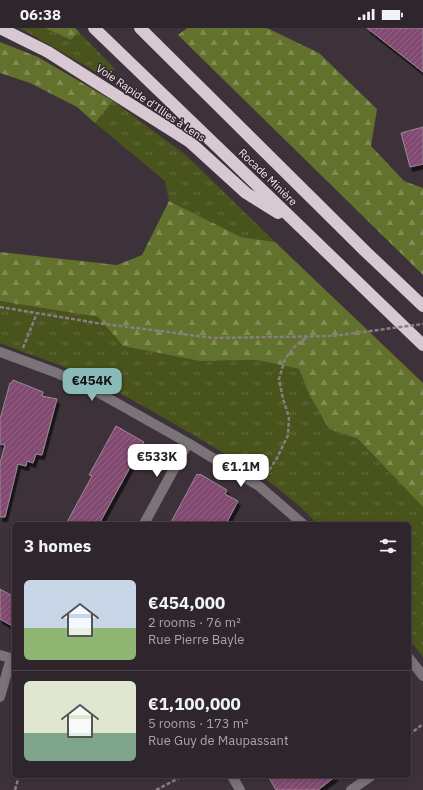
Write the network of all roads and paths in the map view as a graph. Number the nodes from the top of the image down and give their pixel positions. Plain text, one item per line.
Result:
1 (0, 28) edge
2 (94, 28) edge
3 (140, 28) edge
4 (298, 225) junction
5 (423, 306) edge
6 (0, 307) edge
7 (37, 313) junction
8 (423, 324) edge
9 (309, 336) junction
10 (423, 346) edge
11 (0, 352) edge
12 (19, 359) junction
13 (188, 443) junction
14 (259, 486) junction
15 (145, 522) edge
16 (301, 522) edge
17 (0, 655) edge
18 (12, 659) edge
19 (411, 661) edge
20 (423, 676) edge
21 (0, 697) edge
22 (423, 724) edge
23 (411, 733) edge
24 (18, 778) edge
25 (179, 778) edge
26 (233, 778) edge
27 (367, 778) edge
28 (15, 790) edge
29 (156, 790) edge
30 (240, 790) edge
31 (351, 790) edge

1 - 4 highway, Voie Rapide d’Illies à Lens
2 - 4 highway, Rocade Minière
3 - 5 highway, Rocade Minière
4 - 10 highway, Rocade Minière
6 - 7 path
7 - 9 path
7 - 12 path
8 - 9 path, bridge
9 - 14 path
11 - 12 street
12 - 13 street
13 - 14 street
13 - 15 street
14 - 16 street
17 - 18 street
18 - 21 street
19 - 20 street
22 - 23 path
24 - 28 path
25 - 29 path
26 - 30 street
27 - 31 street

